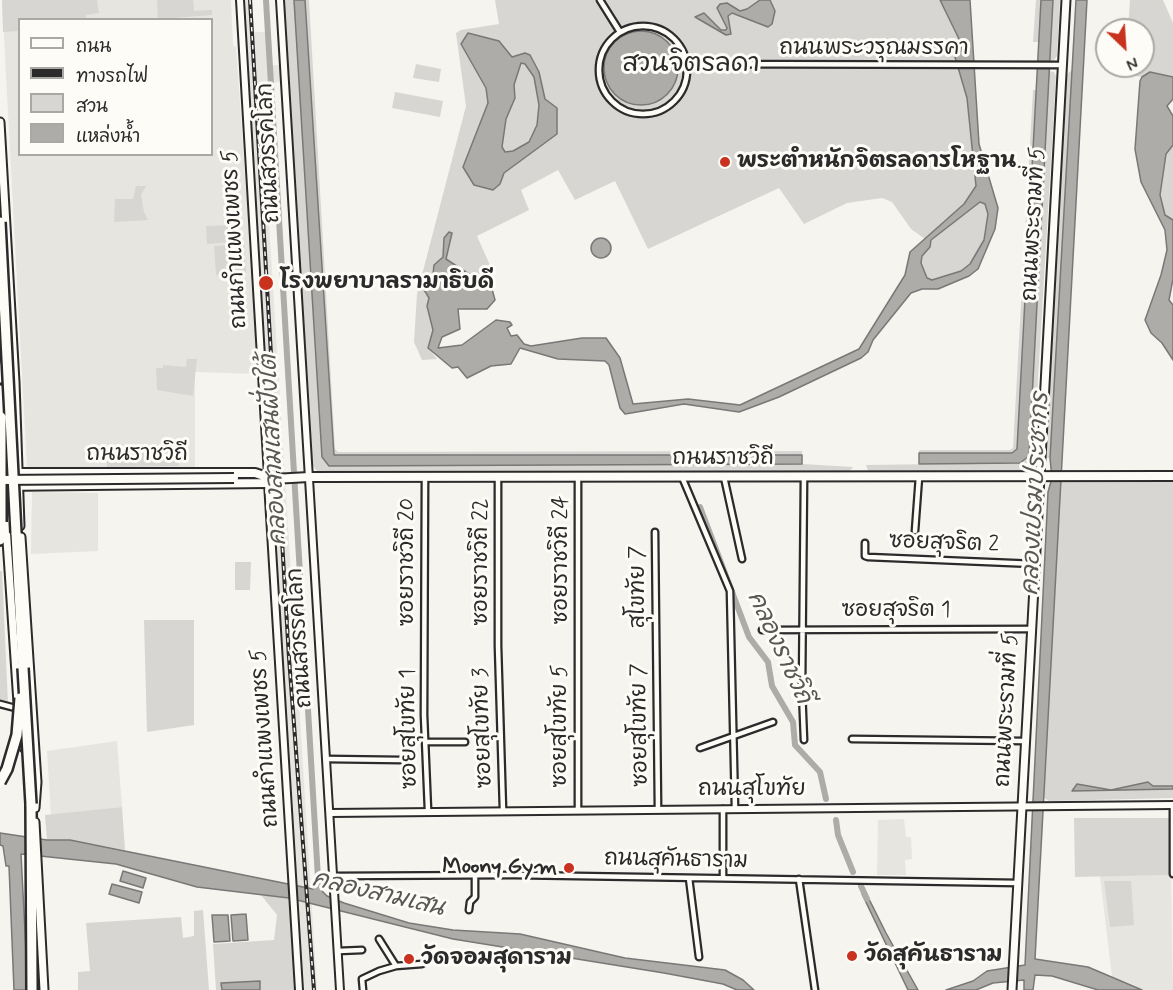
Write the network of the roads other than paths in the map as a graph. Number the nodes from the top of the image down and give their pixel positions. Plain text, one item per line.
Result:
1 (240, 0) edge
2 (280, 0) edge
3 (600, 0) edge
4 (1066, 0) edge
5 (620, 32) junction
6 (686, 64) junction
7 (1062, 65) junction
8 (0, 122) edge
9 (0, 222) edge
10 (10, 291) junction
11 (0, 292) edge
12 (12, 331) junction
13 (0, 379) edge
14 (0, 390) edge
15 (0, 438) edge
16 (18, 473) junction
17 (44, 473) junction
18 (1173, 476) edge
19 (424, 477) junction
20 (578, 477) junction
21 (682, 477) junction
22 (724, 477) junction
23 (804, 477) junction
24 (919, 477) junction
25 (1039, 477) junction
26 (268, 478) junction
27 (307, 478) junction
28 (498, 478) junction
29 (1, 480) edge
30 (19, 486) junction
31 (45, 486) junction
32 (915, 531) dead end
33 (655, 532) dead end
34 (0, 540) edge
35 (865, 543) dead end
36 (742, 560) dead end
37 (1035, 564) junction
38 (1031, 628) junction
39 (802, 629) junction
40 (762, 630) dead end
41 (578, 642) joint
42 (656, 642) joint
43 (498, 646) joint
44 (424, 647) joint
45 (22, 668) junction
46 (0, 704) edge
47 (19, 709) junction
48 (773, 722) dead end
49 (734, 736) junction
50 (852, 738) dead end
51 (804, 740) dead end
52 (1024, 741) junction
53 (425, 742) junction
54 (465, 742) dead end
55 (700, 748) dead end
56 (327, 759) junction
57 (401, 760) dead end
58 (0, 782) edge
59 (1173, 804) edge
60 (34, 806) junction
61 (1021, 807) junction
62 (723, 808) junction
63 (735, 808) junction
64 (578, 809) junction
65 (658, 809) junction
66 (428, 810) junction
67 (502, 810) junction
68 (330, 813) junction
69 (1173, 874) edge
70 (475, 875) junction
71 (689, 878) junction
72 (723, 878) junction
73 (335, 879) junction
74 (799, 879) junction
75 (1018, 883) junction
76 (469, 910) dead end
77 (379, 939) dead end
78 (362, 950) dead end
79 (338, 951) junction
80 (699, 957) dead end
81 (422, 964) dead end
82 (396, 966) junction
83 (339, 989) edge
84 (32, 990) edge
85 (44, 990) edge
86 (298, 990) edge
87 (363, 990) edge
88 (815, 990) edge
89 (1012, 990) edge

1 - 26 street, ถนนกำแพงเพชร 5
2 - 27 street, ถนนสวรรคโลก
3 - 5 street
4 - 7 main road, ถนนพระรามที่ 5
5 - 6 street
5 - 6 street
6 - 7 street, ถนนพระวรุณมรรคา
7 - 25 main road, ถนนพระรามที่ 5
8 - 10 main road
9 - 45 highway, bridge
10 - 11 main road
10 - 12 main road
12 - 13 main road
12 - 16 main road
14 - 34 highway, bridge
15 - 29 main road
16 - 17 main road, ถนนราชวิถี
16 - 29 main road, ถนนราชวิถี
16 - 30 main road
17 - 26 main road, ถนนราชวิถี
17 - 31 main road
18 - 25 main road, ถนนราชวิถี
19 - 27 main road, ถนนราชวิถี
19 - 28 main road, ถนนราชวิถี
19 - 44 street, ซอยราชวิถี 20
20 - 21 main road, ถนนราชวิถี
20 - 28 main road, ถนนราชวิถี
20 - 41 street, ซอยราชวิถี 24
21 - 22 main road, ถนนราชวิถี
21 - 49 street
22 - 23 main road, ถนนราชวิถี
22 - 36 street
23 - 24 main road, ถนนราชวิถี
23 - 39 street
24 - 25 main road, ถนนราชวิถี
24 - 32 street
25 - 37 main road, ถนนพระรามที่ 5
26 - 27 main road, ถนนราชวิถี
26 - 29 main road, bridge
26 - 31 main road, ถนนราชวิถี
26 - 86 street, ถนนกำแพงเพชร 5
27 - 56 street, ถนนสวรรคโลก
28 - 43 street, ซอยราชวิถี 22
29 - 30 main road, ถนนราชวิถี
29 - 47 main road
30 - 31 main road, ถนนราชวิถี
30 - 60 main road
33 - 42 street, สุโขทัย 7
35 - 37 street, ซอยสุจริต 2
37 - 38 main road, ถนนพระรามที่ 5
38 - 39 street, ซอยสุจริต 1
38 - 52 main road, ถนนพระรามที่ 5
39 - 40 street, ซอยสุจริต 1
39 - 51 street
41 - 64 street, ซอยสุโขทัย 5
42 - 65 street, ซอยสุโขทัย 7
43 - 67 street, ซอยสุโขทัย 3
44 - 53 street, ซอยสุโขทัย 1
45 - 58 highway, bridge
45 - 84 highway, bridge
46 - 47 street
47 - 60 main road
48 - 49 street
49 - 55 street
49 - 63 street
50 - 52 street
52 - 61 main road, ถนนพระรามที่ 5
53 - 54 street
53 - 66 street, ซอยสุโขทัย 1
56 - 57 street
56 - 68 street, ถนนสวรรคโลก
59 - 61 street, ถนนสุโขทัย
59 - 69 street
60 - 85 main road
61 - 63 street, ถนนสุโขทัย
61 - 75 main road, ถนนพระรามที่ 5
62 - 63 street, ถนนสุโขทัย
62 - 65 street, ถนนสุโขทัย
62 - 72 street
64 - 65 street, ถนนสุโขทัย
64 - 67 street, ถนนสุโขทัย
66 - 67 street, ถนนสุโขทัย
66 - 68 street, ถนนสุโขทัย
68 - 73 street, ถนนสวรรคโลก
70 - 71 street, ถนนสุคันธาราม
70 - 73 street, ถนนสุคันธาราม
70 - 76 street
71 - 72 street, ถนนสุคันธาราม
71 - 80 street
72 - 74 street, ถนนสุคันธาราม
73 - 79 street, ถนนสวรรคโลก
74 - 75 street, ถนนสุคันธาราม
74 - 88 street
75 - 89 main road, ถนนพระรามที่ 5
77 - 82 street
78 - 79 street
79 - 83 street, ถนนสวรรคโลก
81 - 82 street
82 - 87 street

